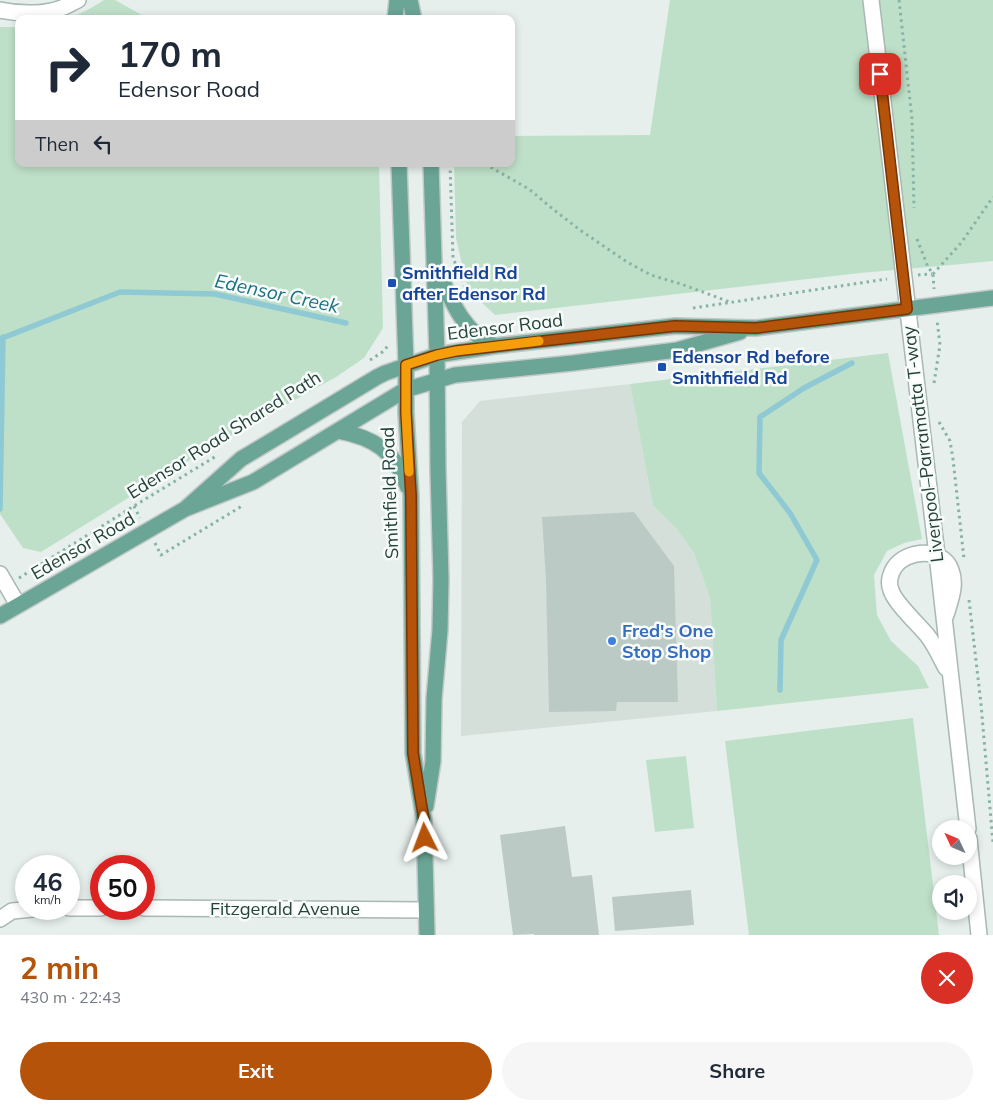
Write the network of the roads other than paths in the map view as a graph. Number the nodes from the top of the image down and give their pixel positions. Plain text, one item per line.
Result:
1 (78, 0) edge
2 (397, 0) edge
3 (410, 0) edge
4 (871, 0) edge
5 (0, 10) edge
6 (395, 15) edge
7 (413, 15) edge
8 (399, 167) edge
9 (431, 167) edge
10 (435, 265) junction
11 (993, 298) edge
12 (907, 309) junction
13 (756, 328) junction
14 (495, 346) junction
15 (437, 355) junction
16 (406, 365) junction
17 (436, 380) junction
18 (405, 390) junction
19 (338, 431) junction
20 (411, 496) junction
21 (185, 509) junction
22 (936, 555) junction
23 (0, 574) edge
24 (18, 605) junction
25 (0, 616) edge
26 (950, 676) junction
27 (424, 820) junction
28 (967, 820) edge
29 (972, 865) edge
30 (155, 908) edge
31 (426, 910) junction
32 (15, 911) edge
33 (0, 919) edge
34 (427, 935) edge
35 (979, 935) edge

1 - 5 street
2 - 6 main road
3 - 7 main road
4 - 12 street, Liverpool–Parramatta T-way
8 - 16 main road, Smithfield Road
9 - 10 main road, Smithfield Road
10 - 14 main road
10 - 15 main road, Smithfield Road
11 - 12 main road, Edensor Road
12 - 13 main road, Edensor Road
12 - 22 street, Liverpool–Parramatta T-way
13 - 14 main road, Edensor Road
13 - 17 main road, Edensor Road
14 - 15 main road, Edensor Road
15 - 16 main road, Edensor Road
15 - 17 main road, Smithfield Road
16 - 18 main road, Smithfield Road
16 - 21 main road, Edensor Road
17 - 18 main road, Edensor Road
17 - 27 main road, Smithfield Road
18 - 19 main road, Edensor Road
18 - 20 main road, Smithfield Road
19 - 20 main road
19 - 21 main road, Edensor Road
20 - 27 main road, Smithfield Road
21 - 24 main road, Edensor Road
22 - 26 street, Liverpool–Parramatta T-way
22 - 26 street
23 - 24 street
24 - 25 main road, Edensor Road
26 - 28 street, Liverpool–Parramatta T-way
27 - 31 main road, Smithfield Road
29 - 35 street
30 - 31 street, Fitzgerald Avenue
31 - 34 main road, Smithfield Road
32 - 33 street

